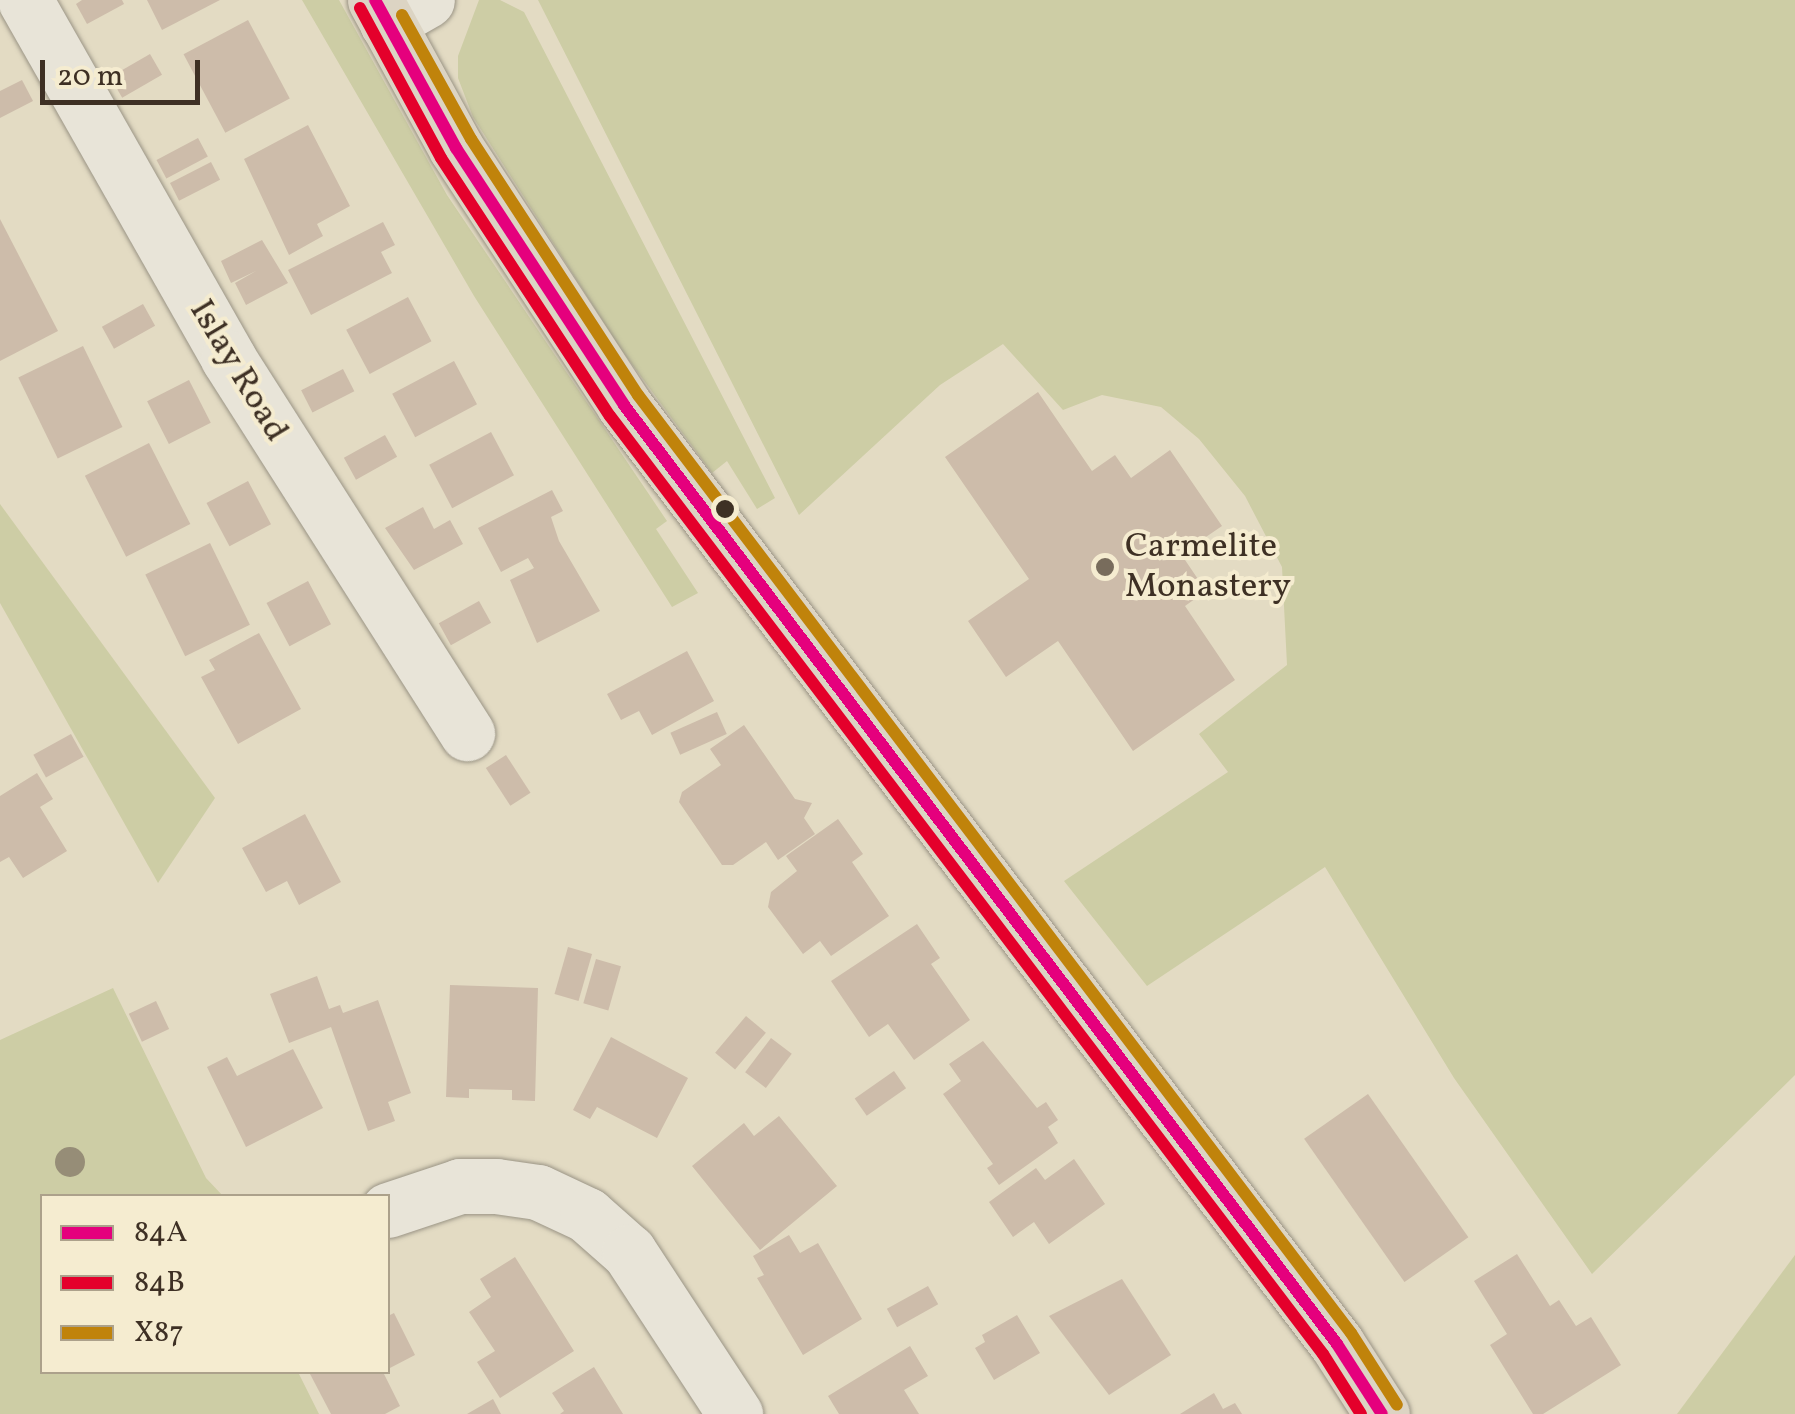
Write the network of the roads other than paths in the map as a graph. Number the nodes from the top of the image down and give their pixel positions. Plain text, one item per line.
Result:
1 (25, 0) edge
2 (396, 8) edge
3 (466, 734) dead end
4 (390, 1209) edge
5 (735, 1414) edge
6 (1382, 1414) edge

1 - 3 street, Islay Road
2 - 6 main road
4 - 5 street

